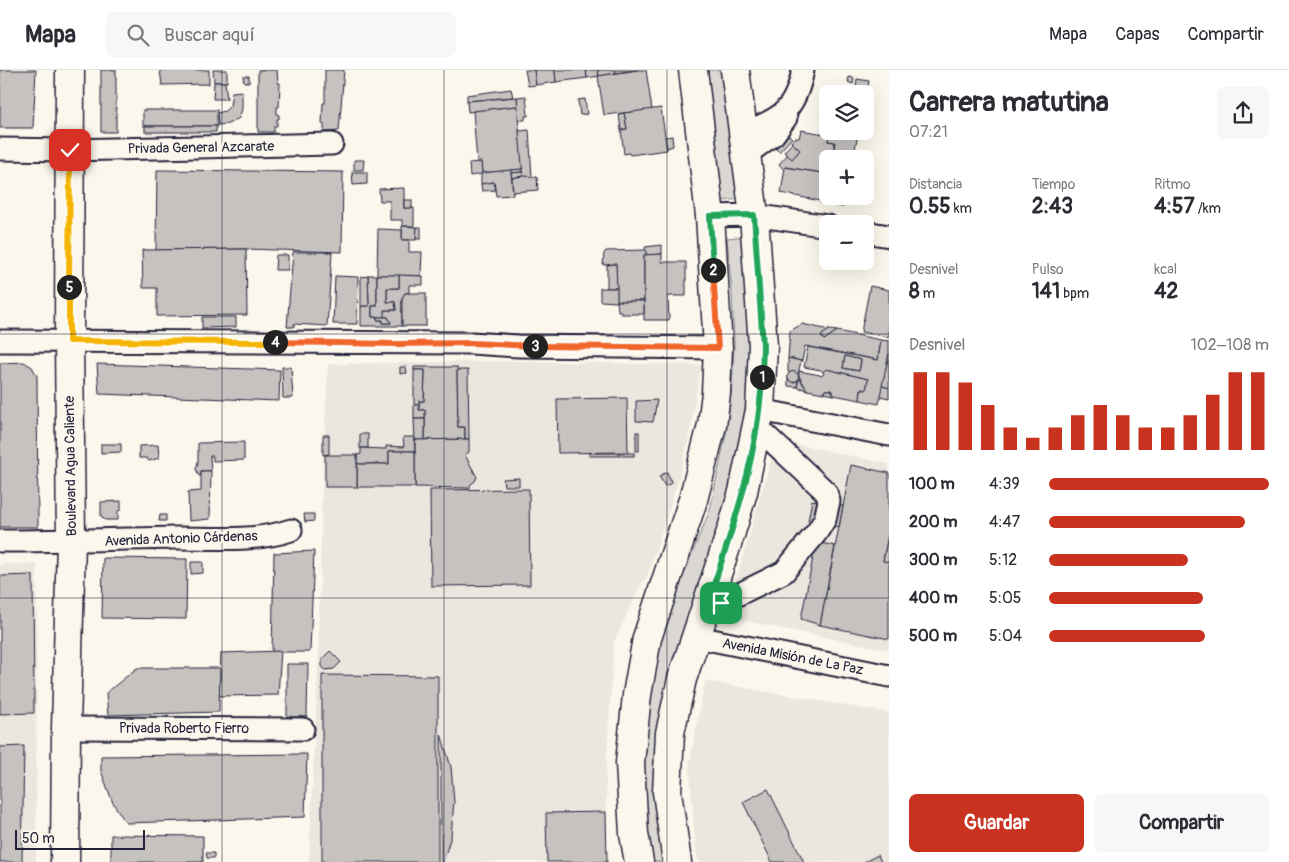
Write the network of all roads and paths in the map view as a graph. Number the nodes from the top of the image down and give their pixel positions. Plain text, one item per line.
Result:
1 (70, 70) edge
2 (693, 70) edge
3 (735, 70) edge
4 (803, 70) edge
5 (332, 144) dead end
6 (745, 144) junction
7 (0, 149) edge
8 (70, 150) junction
9 (754, 215) junction
10 (710, 216) junction
11 (819, 225) edge
12 (874, 234) edge
13 (889, 236) edge
14 (0, 341) edge
15 (69, 341) junction
16 (718, 348) junction
17 (759, 419) junction
18 (889, 435) edge
19 (291, 530) dead end
20 (0, 541) edge
21 (71, 541) junction
22 (705, 611) junction
23 (697, 637) junction
24 (889, 676) edge
25 (66, 728) junction
26 (302, 729) dead end
27 (65, 862) edge
28 (639, 862) edge
29 (677, 862) edge

1 - 8 main road, Boulevard Agua Caliente
2 - 10 main road
3 - 6 main road
4 - 6 street
5 - 8 street, Privada General Azcarate
6 - 9 main road
7 - 8 street, Privada General Azcarate
8 - 15 main road, Boulevard Agua Caliente
9 - 10 street
9 - 11 street
9 - 17 main road
10 - 16 main road
12 - 13 street
14 - 15 street
15 - 16 street
15 - 21 main road, Boulevard Agua Caliente
16 - 28 main road
17 - 18 street
17 - 22 main road
17 - 22 street
19 - 21 street, Avenida Antonio Cárdenas
20 - 21 street, Avenida Antonio Cárdenas
21 - 25 main road, Boulevard Agua Caliente
22 - 23 main road
23 - 24 street, Avenida Misión de La Paz
23 - 29 main road
25 - 26 street, Privada Roberto Fierro
25 - 27 main road, Boulevard Agua Caliente

